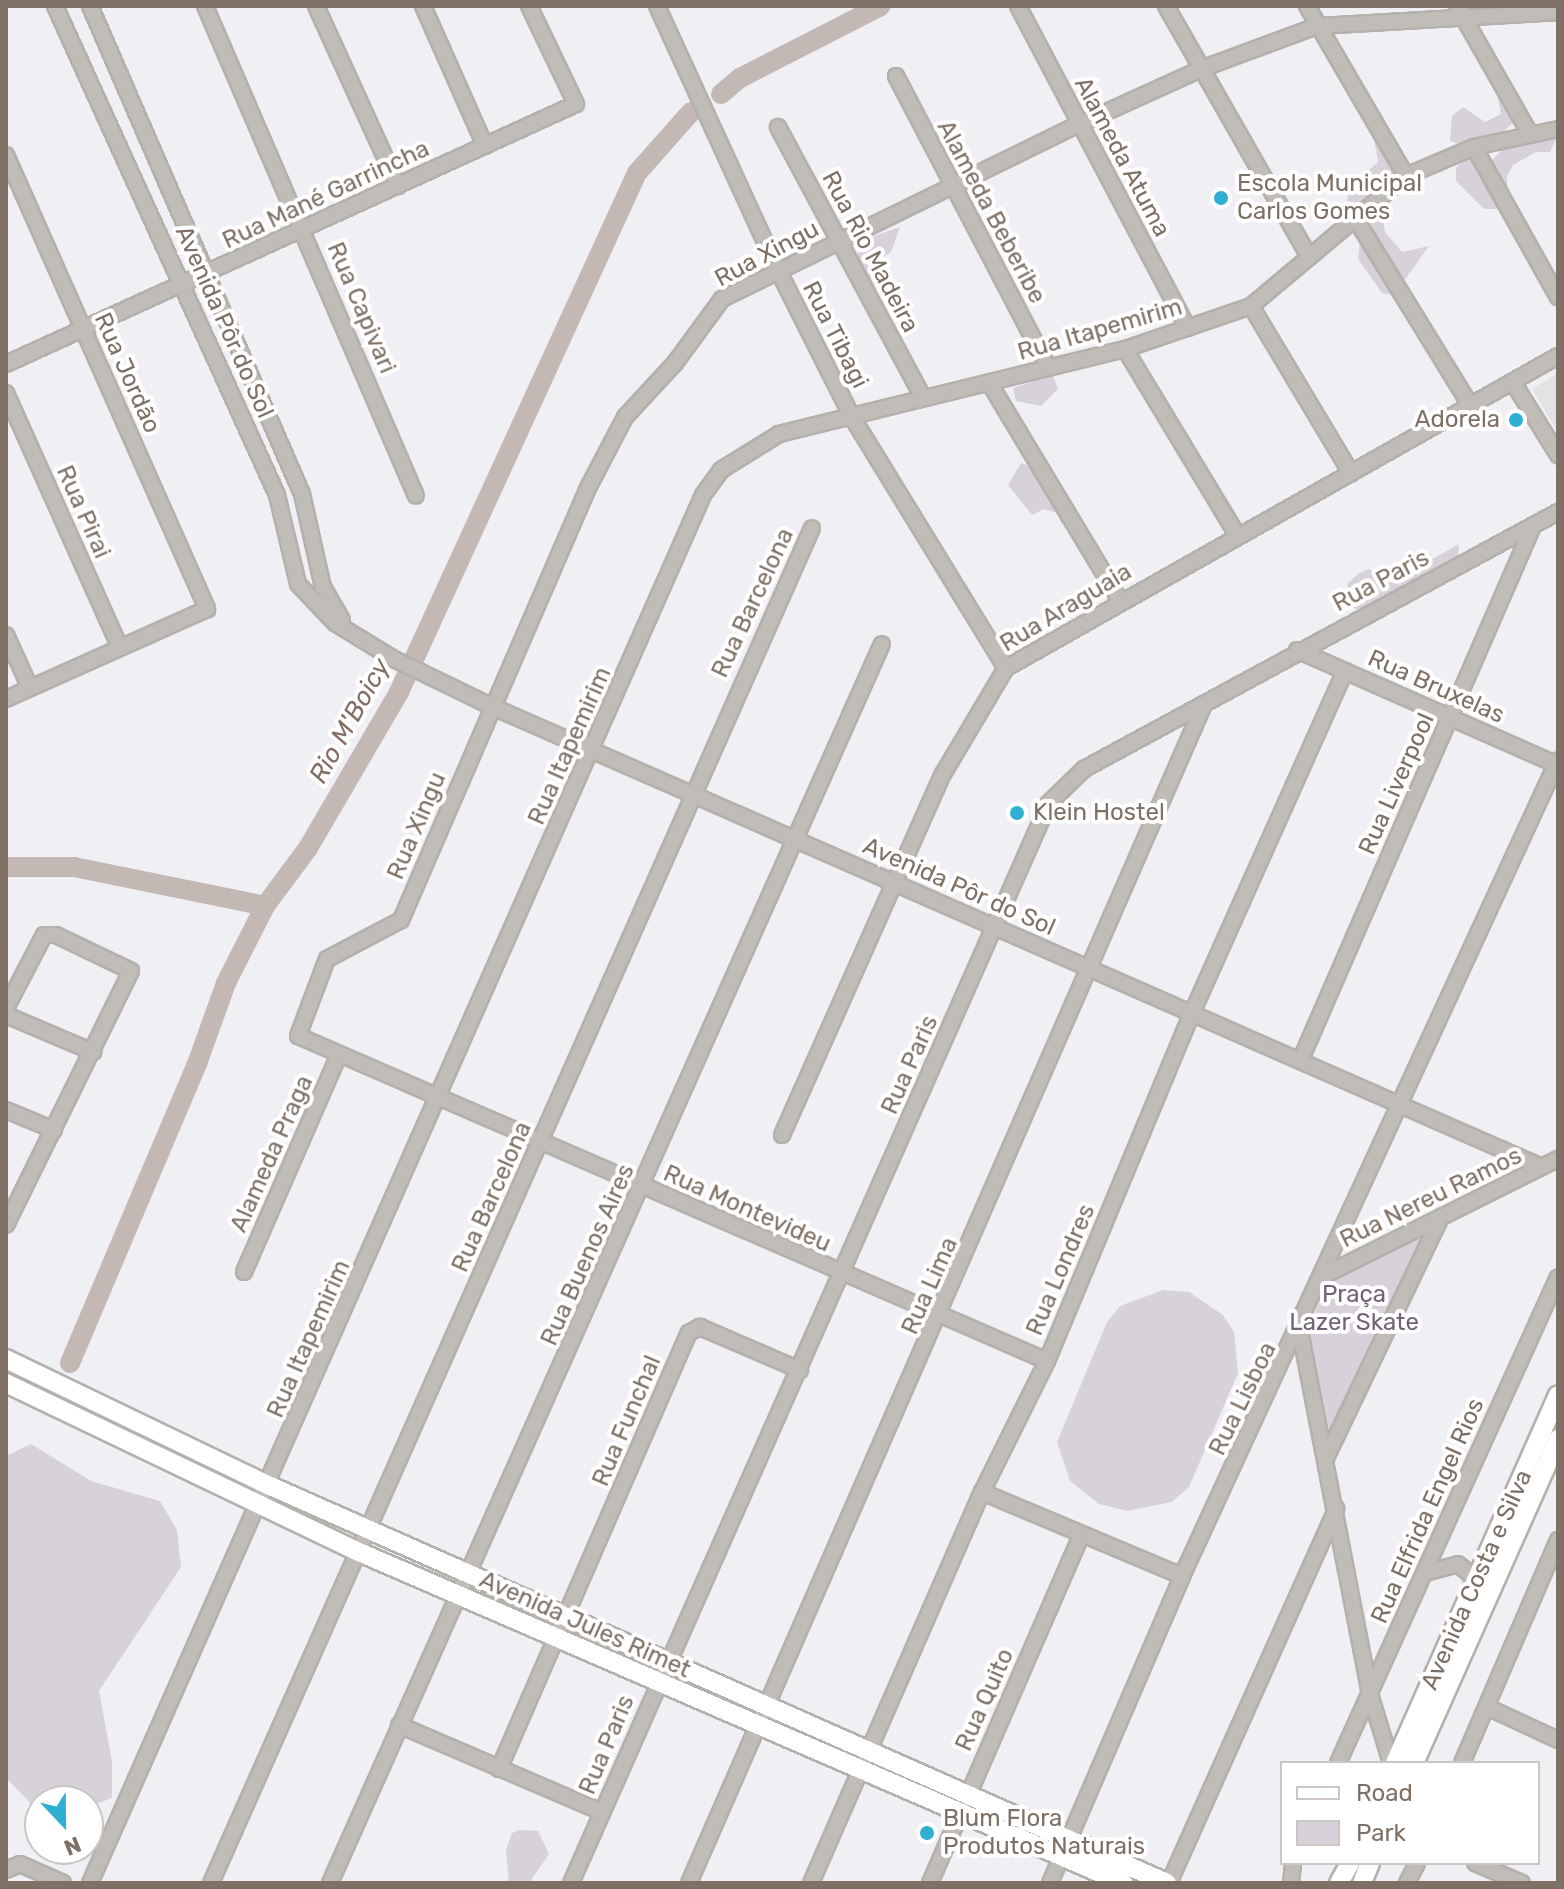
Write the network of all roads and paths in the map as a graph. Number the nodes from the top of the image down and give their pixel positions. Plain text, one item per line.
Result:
1 (55, 6) edge
2 (90, 6) edge
3 (205, 6) edge
4 (316, 6) edge
5 (423, 6) edge
6 (529, 6) edge
7 (657, 6) edge
8 (1018, 6) edge
9 (1166, 6) edge
10 (1307, 6) edge
11 (1460, 12) edge
12 (1558, 12) edge
13 (1317, 26) junction
14 (1201, 69) junction
15 (896, 76) dead end
16 (1080, 124) junction
17 (778, 127) dead end
18 (1558, 129) edge
19 (1529, 132) junction
20 (485, 146) junction
21 (1474, 147) junction
22 (6, 155) edge
23 (1406, 176) junction
24 (952, 185) junction
25 (398, 186) junction
26 (1355, 218) junction
27 (306, 231) junction
28 (840, 240) junction
29 (1309, 257) junction
30 (778, 270) junction
31 (206, 275) junction
32 (183, 286) junction
33 (1558, 297) edge
34 (1251, 306) junction
35 (1188, 328) junction
36 (84, 330) junction
37 (1125, 349) junction
38 (1558, 356) edge
39 (6, 364) edge
40 (1048, 367) junction
41 (990, 384) junction
42 (1514, 384) junction
43 (6, 393) edge
44 (923, 397) junction
45 (1472, 408) junction
46 (852, 417) junction
47 (1558, 455) edge
48 (1351, 473) junction
49 (416, 496) dead end
50 (1558, 512) edge
51 (312, 521) junction
52 (287, 526) junction
53 (1533, 526) junction
54 (812, 528) dead end
55 (1237, 535) junction
56 (319, 569) junction
57 (298, 584) junction
58 (1120, 600) junction
59 (6, 635) edge
60 (362, 640) junction
61 (882, 644) dead end
62 (120, 648) junction
63 (1297, 650) junction
64 (1006, 668) junction
65 (1345, 671) junction
66 (30, 688) junction
67 (6, 699) edge
68 (1204, 704) junction
69 (493, 707) junction
70 (1450, 718) junction
71 (591, 751) junction
72 (1557, 762) edge
73 (689, 795) junction
74 (795, 840) junction
75 (894, 883) junction
76 (995, 927) junction
77 (1091, 970) junction
78 (6, 1008) edge
79 (1192, 1013) junction
80 (6, 1015) edge
81 (298, 1036) joint
82 (93, 1052) junction
83 (339, 1055) junction
84 (1301, 1059) junction
85 (440, 1099) junction
86 (1403, 1105) junction
87 (6, 1110) edge
88 (54, 1130) junction
89 (782, 1135) dead end
90 (541, 1141) junction
91 (1558, 1159) edge
92 (1542, 1167) junction
93 (642, 1186) junction
94 (1441, 1217) junction
95 (7, 1221) edge
96 (244, 1272) dead end
97 (840, 1274) junction
98 (1323, 1276) junction
99 (1558, 1279) edge
100 (941, 1316) junction
101 (1300, 1331) junction
102 (6, 1359) edge
103 (1047, 1361) junction
104 (800, 1370) junction
105 (6, 1383) edge
106 (1558, 1396) edge
107 (1556, 1446) edge
108 (1326, 1458) junction
109 (268, 1485) junction
110 (982, 1492) junction
111 (259, 1506) junction
112 (1336, 1509) junction
113 (369, 1529) junction
114 (1081, 1536) junction
115 (1558, 1540) edge
116 (359, 1552) junction
117 (1425, 1573) junction
118 (471, 1575) junction
119 (1182, 1576) junction
120 (1477, 1580) junction
121 (462, 1596) junction
122 (567, 1617) junction
123 (558, 1638) junction
124 (667, 1661) junction
125 (658, 1682) junction
126 (1370, 1694) junction
127 (767, 1705) junction
128 (1487, 1707) junction
129 (758, 1724) junction
130 (399, 1725) junction
131 (1558, 1740) edge
132 (869, 1751) junction
133 (1339, 1761) edge
134 (1392, 1761) edge
135 (1394, 1761) edge
136 (1415, 1761) edge
137 (1463, 1761) edge
138 (499, 1769) junction
139 (861, 1769) junction
140 (965, 1803) junction
141 (602, 1812) junction
142 (1066, 1848) junction
143 (1349, 1865) edge
144 (1416, 1865) edge
145 (1480, 1865) edge
146 (13, 1867) edge
147 (63, 1883) edge
148 (90, 1883) edge
149 (211, 1883) edge
150 (330, 1883) edge
151 (571, 1883) edge
152 (689, 1883) edge
153 (811, 1883) edge
154 (930, 1883) edge
155 (1050, 1883) edge
156 (1123, 1883) edge
157 (1168, 1883) edge
158 (1339, 1883) edge
159 (1407, 1883) edge
160 (1522, 1883) edge

1 - 32 street, Avenida Pôr do Sol
2 - 31 street, Avenida Pôr do Sol
3 - 27 street, Rua Capivari
4 - 25 street
5 - 20 street
6 - 20 street, Rua Mané Garrincha
7 - 30 street, Rua Tibagi
8 - 16 street, Alameda Atuma
9 - 14 street
10 - 13 street
11 - 12 street, Rua Xingu
11 - 13 street, Rua Xingu
11 - 19 street
13 - 14 street, Rua Xingu
13 - 23 street
14 - 16 street, Rua Xingu
14 - 29 street
15 - 24 street, Alameda Beberibe
16 - 24 street, Rua Xingu
16 - 35 street, Alameda Atuma
17 - 28 street, Rua Rio Madeira
18 - 19 street, Rua Itapemirim
19 - 21 street, Rua Itapemirim
20 - 25 street, Rua Mané Garrincha
21 - 23 street, Rua Itapemirim
21 - 33 street
22 - 36 street, Rua Jordão
23 - 26 street, Rua Itapemirim
24 - 28 street, Rua Xingu
24 - 40 street, Alameda Beberibe
25 - 27 street, Rua Mané Garrincha
26 - 29 street, Rua Itapemirim
26 - 45 street
27 - 31 street, Rua Mané Garrincha
27 - 49 street, Rua Capivari
28 - 30 street, Rua Xingu
28 - 44 street, Rua Rio Madeira
29 - 34 street, Rua Itapemirim
30 - 46 street, Rua Tibagi
30 - 69 street, Rua Xingu
31 - 32 street, Rua Mané Garrincha
31 - 51 street, Avenida Pôr do Sol
32 - 36 street, Rua Mané Garrincha
32 - 52 street, Avenida Pôr do Sol
34 - 35 street, Rua Itapemirim
34 - 48 street
35 - 37 street, Rua Itapemirim
36 - 39 street, Rua Mané Garrincha
36 - 62 street, Rua Jordão
37 - 40 street, Rua Itapemirim
37 - 55 street
38 - 42 street, Rua Araguaia
40 - 41 street, Rua Itapemirim
41 - 44 street, Rua Itapemirim
41 - 58 street
42 - 45 street, Rua Araguaia
42 - 47 street
43 - 62 street, Rua Pirai
44 - 46 street, Rua Itapemirim
45 - 48 street, Rua Araguaia
46 - 64 street, Rua Tibagi
46 - 71 street, Rua Itapemirim
48 - 55 street, Rua Araguaia
50 - 53 street, Rua Paris
51 - 52 street
51 - 56 street, Avenida Pôr do Sol
52 - 57 street, Avenida Pôr do Sol
53 - 63 street, Rua Paris
53 - 70 street, Rua Liverpool
54 - 73 street, Rua Barcelona
55 - 58 street, Rua Araguaia
56 - 57 street
56 - 60 street, Avenida Pôr do Sol
57 - 60 street, Avenida Pôr do Sol
58 - 64 street, Rua Araguaia
59 - 66 street
60 - 69 street, Avenida Pôr do Sol
61 - 74 street, Rua Buenos Aires
62 - 66 street
63 - 65 street, Rua Bruxelas
63 - 68 street, Rua Paris
64 - 75 street, Rua Araguaia
65 - 70 street, Rua Bruxelas
65 - 79 street, Rua Londres
66 - 67 street
68 - 76 street, Rua Paris
68 - 77 street, Rua Lima
69 - 71 street, Avenida Pôr do Sol
69 - 81 street, Rua Xingu
70 - 72 street, Rua Bruxelas
70 - 84 street, Rua Liverpool
71 - 73 street, Avenida Pôr do Sol
71 - 85 street, Rua Itapemirim
72 - 86 street, Rua Lisboa
73 - 74 street, Avenida Pôr do Sol
73 - 90 street, Rua Barcelona
74 - 75 street, Avenida Pôr do Sol
74 - 93 street, Rua Buenos Aires
75 - 76 street, Avenida Pôr do Sol
75 - 89 street, Rua Araguaia
76 - 77 street, Avenida Pôr do Sol
76 - 97 street, Rua Paris
77 - 79 street, Avenida Pôr do Sol
77 - 100 street, Rua Lima
78 - 82 street
79 - 84 street, Avenida Pôr do Sol
79 - 103 street, Rua Londres
80 - 82 street
81 - 83 street, Rua Montevideu
82 - 88 street
83 - 85 street, Rua Montevideu
83 - 96 street, Alameda Praga
84 - 86 street, Avenida Pôr do Sol
85 - 90 street, Rua Montevideu
85 - 109 street, Rua Itapemirim
86 - 92 street, Avenida Pôr do Sol
86 - 98 street, Rua Lisboa
87 - 88 street
88 - 95 street
90 - 93 street, Rua Montevideu
90 - 113 street, Rua Barcelona
91 - 92 street, Rua Nereu Ramos
92 - 94 street, Rua Nereu Ramos
93 - 97 street, Rua Montevideu
93 - 118 street, Rua Buenos Aires
94 - 98 street, Rua Nereu Ramos
94 - 108 street
97 - 100 street, Rua Montevideu
97 - 104 street, Rua Paris
98 - 101 street, Rua Lisboa
99 - 117 street, Rua Elfrida Engel Rios
100 - 103 street, Rua Montevideu
100 - 127 street, Rua Lima
101 - 108 street
101 - 119 street, Rua Lisboa
102 - 109 main road, Avenida Jules Rimet
103 - 110 street, Rua Londres
104 - 122 street, Rua Funchal
104 - 124 street, Rua Paris
105 - 111 main road, Avenida Jules Rimet
106 - 120 main road, Avenida Costa e Silva
107 - 136 main road, Avenida Costa e Silva
108 - 112 street
109 - 111 street, Rua Itapemirim
109 - 113 main road, Avenida Jules Rimet
110 - 114 street
110 - 132 street, Rua Londres
111 - 116 main road, Avenida Jules Rimet
111 - 148 street, Rua Itapemirim
112 - 126 street
112 - 157 street
113 - 116 street, Rua Barcelona
113 - 118 main road, Avenida Jules Rimet
114 - 119 street
114 - 140 street, Rua Quito
115 - 128 street
116 - 121 main road, Avenida Jules Rimet
116 - 149 street, Rua Barcelona
117 - 120 street
117 - 126 street, Rua Elfrida Engel Rios
118 - 121 street, Rua Buenos Aires
118 - 122 main road, Avenida Jules Rimet
119 - 142 street, Rua Lisboa
120 - 135 main road, Avenida Costa e Silva
121 - 123 main road, Avenida Jules Rimet
121 - 130 street, Rua Buenos Aires
122 - 123 street, Rua Funchal
122 - 124 main road, Avenida Jules Rimet
123 - 125 main road, Avenida Jules Rimet
123 - 138 street, Rua Funchal
124 - 125 street, Rua Paris
124 - 127 main road, Avenida Jules Rimet
125 - 129 main road, Avenida Jules Rimet
125 - 141 street, Rua Paris
126 - 133 street, Rua Elfrida Engel Rios
126 - 134 street
127 - 129 street, Rua Lima
127 - 132 main road, Avenida Jules Rimet
128 - 131 street
128 - 137 street
129 - 139 main road, Avenida Jules Rimet
129 - 152 street, Rua Lima
130 - 138 street
130 - 150 street, Rua Buenos Aires
132 - 139 street, Rua Londres
132 - 140 main road, Avenida Jules Rimet
138 - 141 street
139 - 140 main road, Avenida Jules Rimet
139 - 153 street, Rua Londres
140 - 142 main road, Avenida Jules Rimet
140 - 154 street, Rua Quito
141 - 151 street, Rua Paris
142 - 155 street, Rua Lisboa
142 - 156 main road, Avenida Jules Rimet
142 - 157 main road, Avenida Jules Rimet
143 - 158 main road
144 - 159 street
145 - 160 street
146 - 147 street

